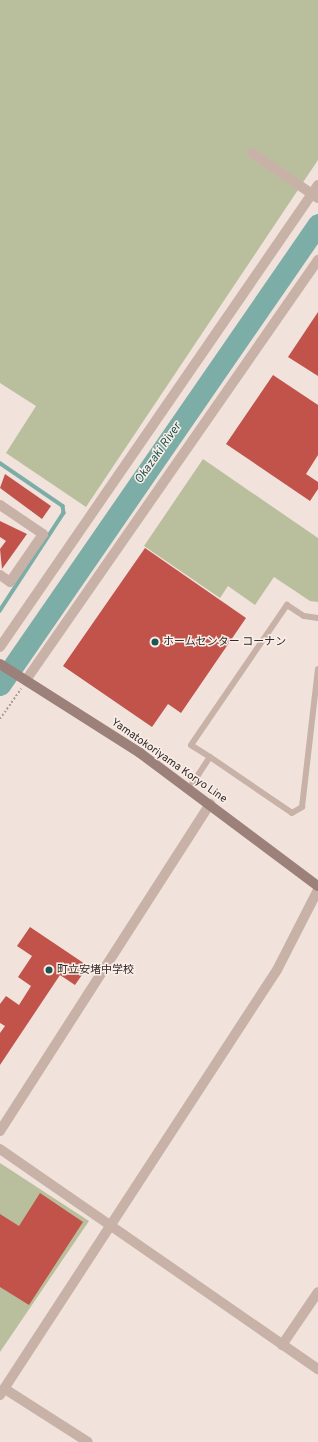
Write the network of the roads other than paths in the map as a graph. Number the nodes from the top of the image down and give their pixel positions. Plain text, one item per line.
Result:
1 (252, 152) dead end
2 (316, 192) edge
3 (318, 260) edge
4 (0, 506) edge
5 (0, 575) edge
6 (318, 618) edge
7 (0, 647) edge
8 (0, 664) edge
9 (318, 669) edge
10 (26, 680) junction
11 (315, 714) edge
12 (210, 757) junction
13 (189, 789) junction
14 (210, 804) junction
15 (318, 886) edge
16 (318, 890) edge
17 (0, 1131) edge
18 (0, 1149) edge
19 (110, 1225) junction
20 (318, 1292) edge
21 (282, 1345) junction
22 (318, 1369) edge
23 (2, 1392) edge
24 (88, 1442) edge

1 - 2 street
2 - 7 street
3 - 10 street
4 - 5 street
6 - 12 lane
8 - 10 main road, Yamatokoriyama Koryo Line
9 - 11 lane
10 - 13 main road, Yamatokoriyama Koryo Line
11 - 12 lane
12 - 13 lane
13 - 14 main road, Yamatokoriyama Koryo Line
14 - 15 main road, Yamatokoriyama Koryo Line
14 - 17 street
16 - 19 street
18 - 19 street
19 - 21 street
19 - 23 street
20 - 21 street
21 - 22 street
23 - 24 street

